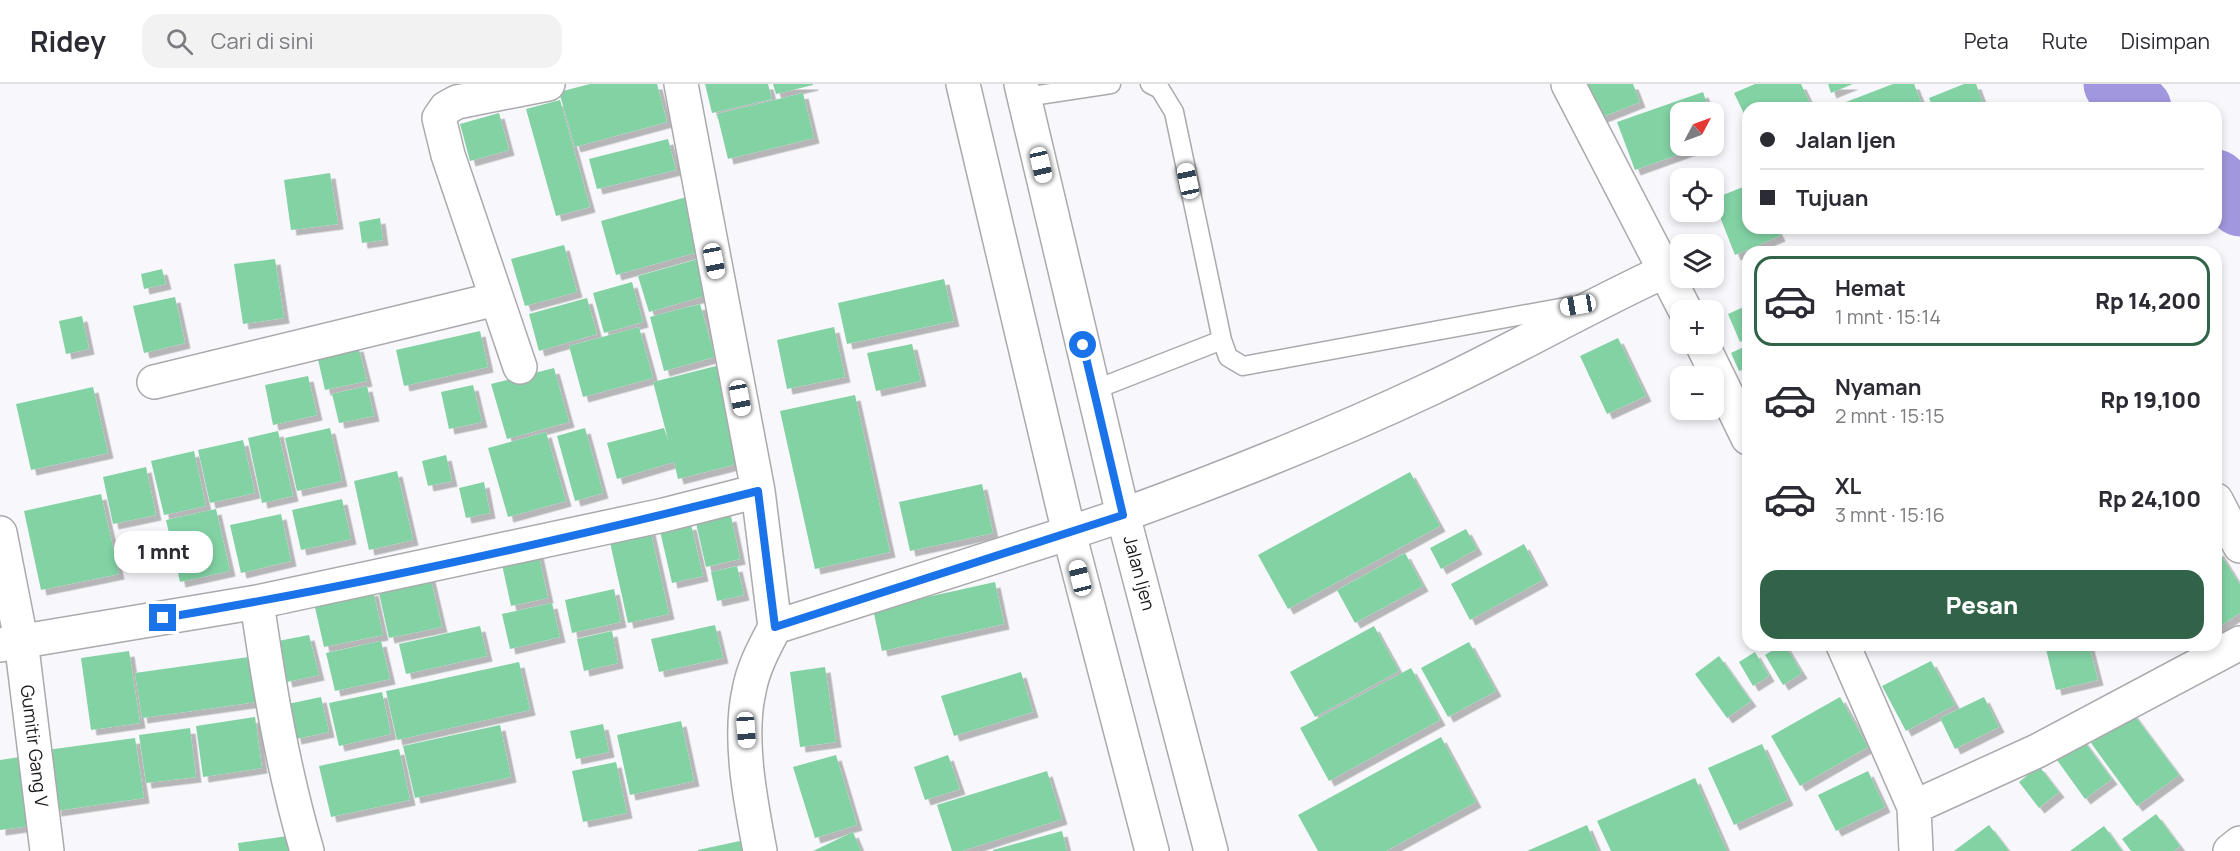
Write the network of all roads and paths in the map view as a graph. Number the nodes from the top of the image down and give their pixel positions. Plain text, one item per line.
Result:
1 (548, 84) edge
2 (681, 84) edge
3 (963, 84) edge
4 (1111, 84) edge
5 (1150, 84) edge
6 (1568, 84) edge
7 (1023, 91) edge
8 (1665, 271) junction
9 (496, 299) junction
10 (1680, 300) edge
11 (1600, 301) junction
12 (1221, 340) junction
13 (1707, 354) edge
14 (520, 367) dead end
15 (154, 382) dead end
16 (1094, 390) junction
17 (1742, 426) edge
18 (758, 491) junction
19 (2222, 512) edge
20 (1123, 515) junction
21 (0, 532) edge
22 (1069, 533) junction
23 (2240, 546) edge
24 (257, 602) junction
25 (775, 627) junction
26 (10, 642) edge
27 (2240, 643) edge
28 (1846, 651) edge
29 (1914, 807) junction
30 (2240, 843) edge
31 (47, 851) edge
32 (307, 851) edge
33 (760, 851) edge
34 (1152, 851) edge
35 (1211, 851) edge
36 (1916, 851) edge
37 (2230, 851) edge

1 - 9 street
2 - 18 street
3 - 22 street
4 - 7 lane
5 - 12 lane
6 - 8 street
7 - 16 street, Jalan Ijen
8 - 10 street
8 - 11 street
9 - 14 street
9 - 15 street
11 - 12 lane
11 - 20 street
12 - 16 lane
13 - 17 street
16 - 20 street, Jalan Ijen
18 - 24 street
18 - 25 street
19 - 23 street
20 - 22 street
20 - 35 street, Jalan Ijen
21 - 26 street, Gumitir Gang V
22 - 25 street
22 - 34 street
24 - 26 street
24 - 32 street
25 - 33 street
26 - 31 street, Gumitir Gang V
27 - 29 street
28 - 29 street
29 - 36 street
30 - 37 street

